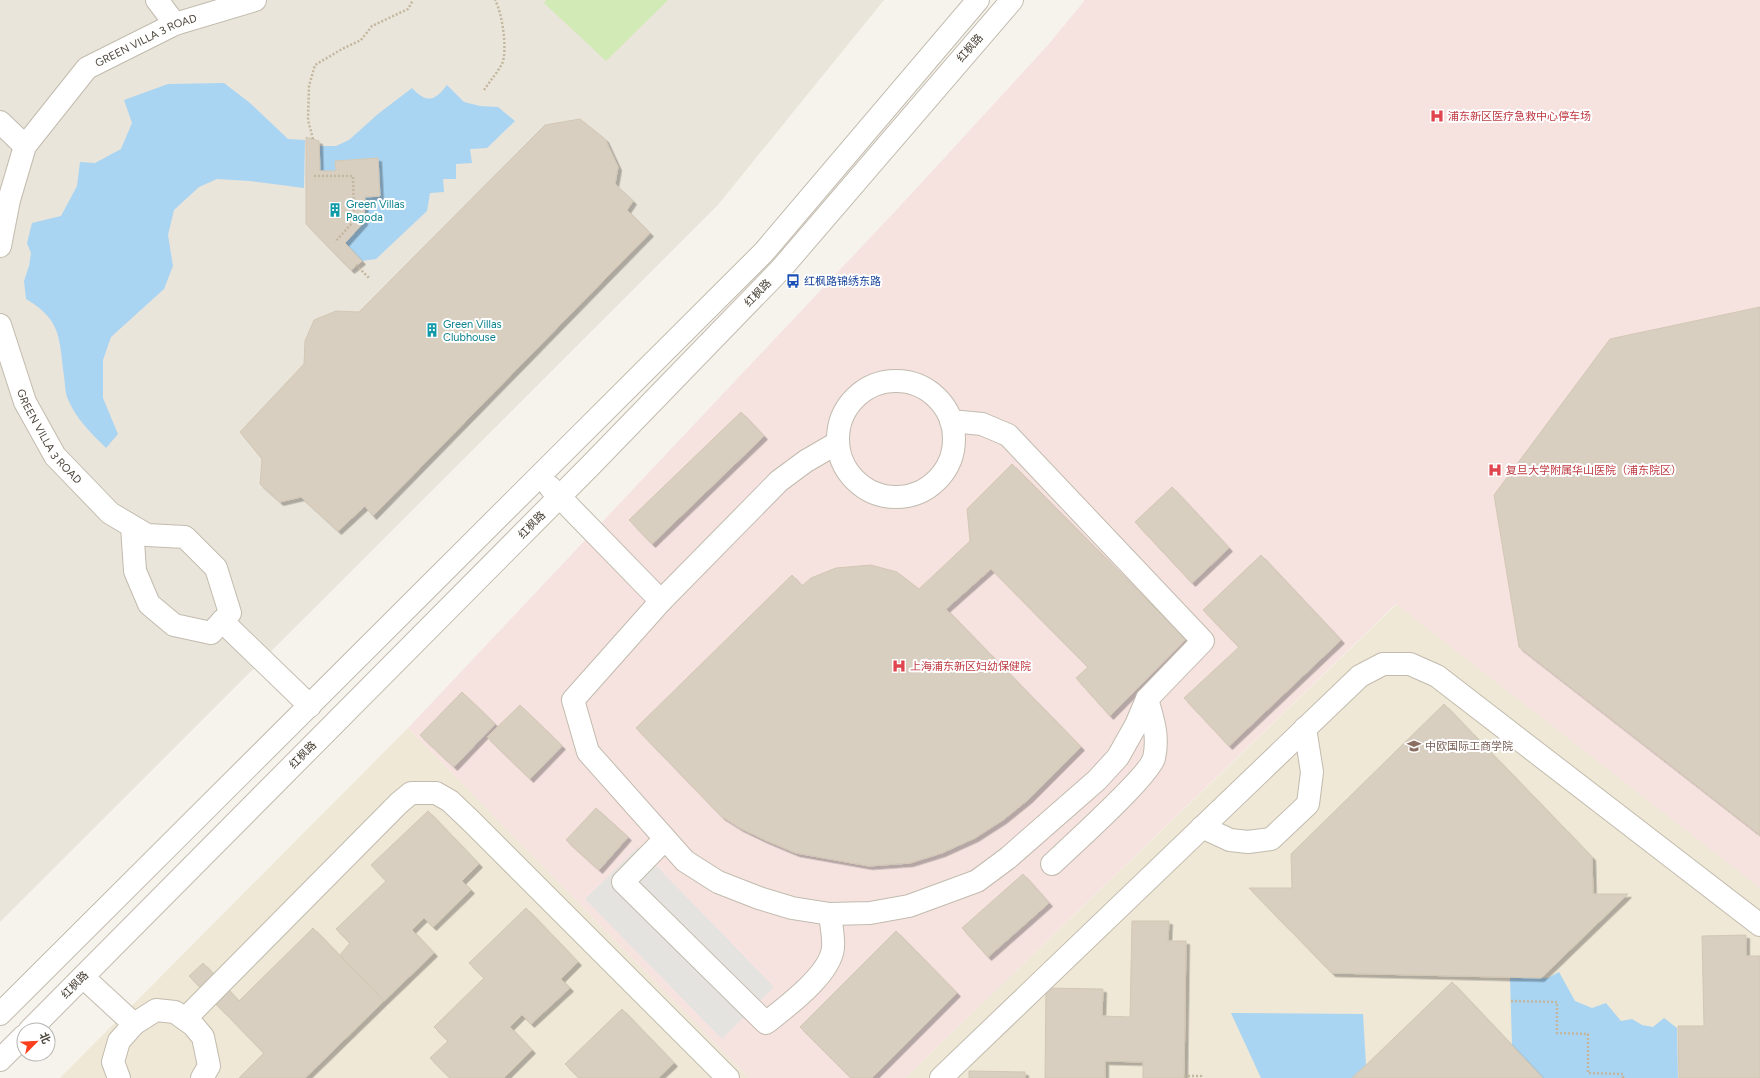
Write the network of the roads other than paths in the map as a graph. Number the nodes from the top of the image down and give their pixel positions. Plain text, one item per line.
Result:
1 (157, 0) edge
2 (255, 0) edge
3 (978, 0) edge
4 (1012, 0) edge
5 (175, 24) junction
6 (0, 122) edge
7 (25, 146) junction
8 (0, 246) edge
9 (0, 325) edge
10 (3, 348) edge
11 (951, 421) junction
12 (837, 443) junction
13 (539, 476) junction
14 (559, 497) junction
15 (132, 526) junction
16 (661, 601) junction
17 (222, 621) junction
18 (1147, 699) junction
19 (310, 706) junction
20 (1305, 728) junction
21 (1202, 827) junction
22 (665, 839) junction
23 (1052, 864) dead end
24 (830, 914) junction
25 (1760, 925) edge
26 (83, 977) junction
27 (0, 1014) edge
28 (185, 1019) junction
29 (38, 1022) edge
30 (134, 1024) junction
31 (16, 1044) edge
32 (0, 1060) edge
33 (119, 1078) edge
34 (202, 1078) edge
35 (728, 1078) edge
36 (941, 1078) edge

1 - 5 street
2 - 5 street, GREEN VILLA 3 ROAD
3 - 13 street
4 - 14 street, 红枫路
5 - 7 street, GREEN VILLA 3 ROAD
6 - 7 street
7 - 8 street, GREEN VILLA 3 ROAD
9 - 10 street, GREEN VILLA 3 ROAD
10 - 15 street, GREEN VILLA 3 ROAD
11 - 12 street
11 - 12 street
11 - 18 street
12 - 16 street
13 - 14 street
13 - 19 street
14 - 16 street
14 - 26 street, 红枫路
15 - 17 street, GREEN VILLA 3 ROAD
15 - 17 street
16 - 22 street
17 - 19 street
18 - 23 street
18 - 24 street
19 - 27 street
20 - 21 street
20 - 21 street
20 - 25 street
21 - 36 street
22 - 24 street
22 - 24 street
26 - 29 street, 红枫路
26 - 30 street
28 - 30 street
28 - 34 street
28 - 35 street
30 - 33 street
31 - 32 street

